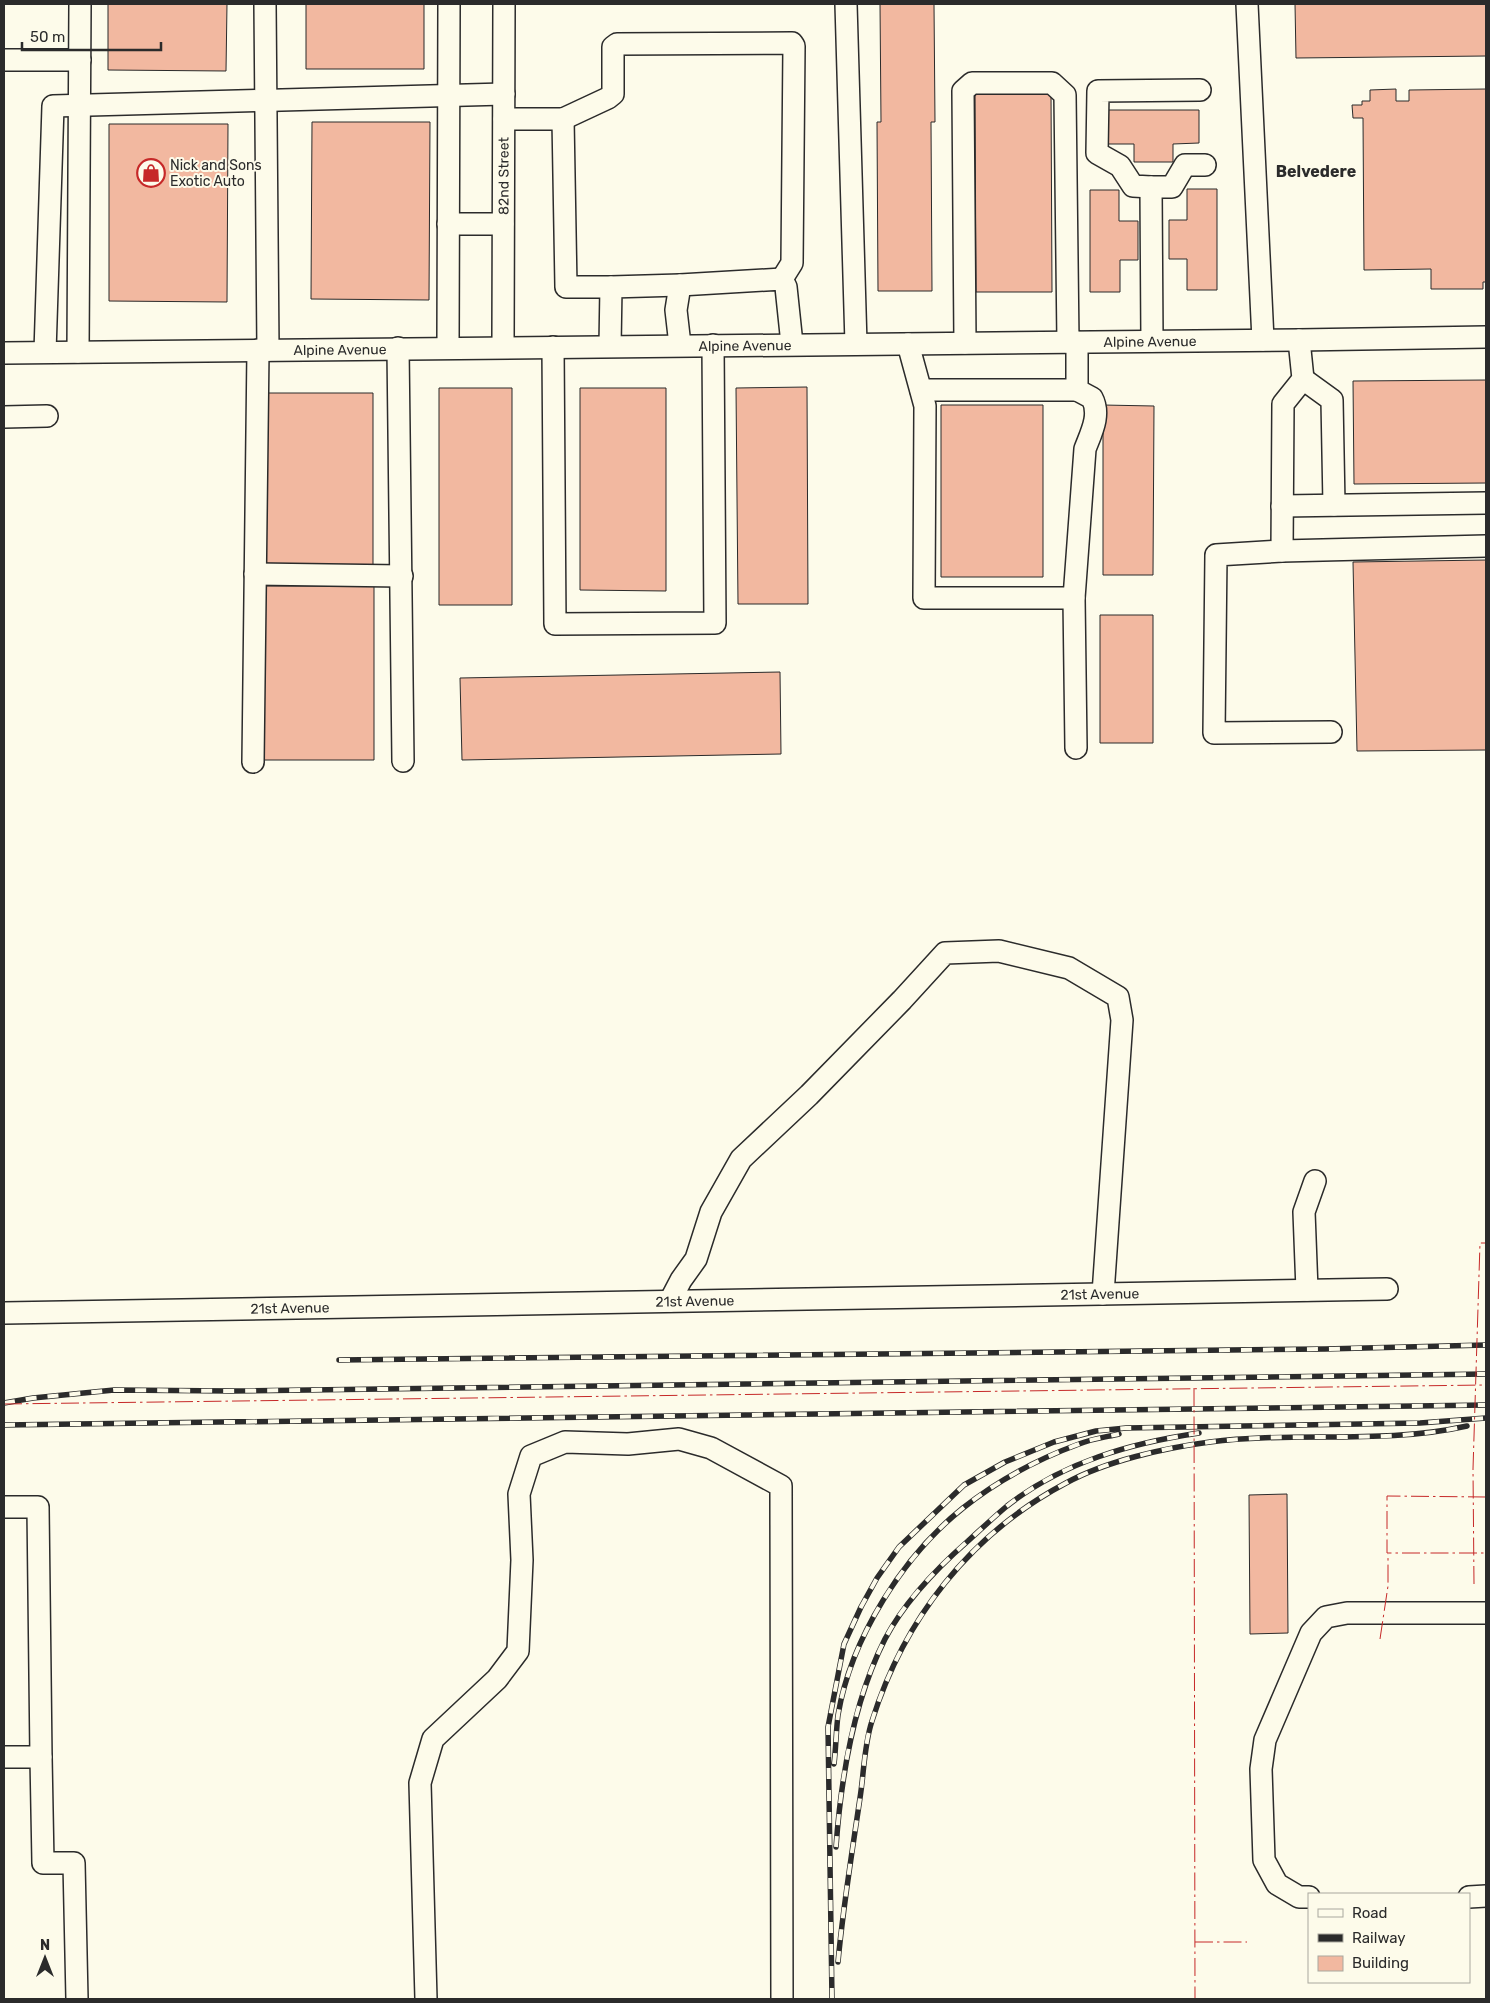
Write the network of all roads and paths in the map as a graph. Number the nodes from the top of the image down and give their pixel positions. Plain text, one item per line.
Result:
1 (80, 4) edge
2 (266, 4) edge
3 (449, 4) edge
4 (504, 4) edge
5 (846, 4) edge
6 (1247, 4) edge
7 (4, 60) edge
8 (80, 60) junction
9 (1200, 90) dead end
10 (504, 94) junction
11 (449, 96) junction
12 (266, 100) junction
13 (80, 106) junction
14 (504, 119) junction
15 (563, 119) junction
16 (1205, 165) dead end
17 (1152, 187) junction
18 (448, 224) junction
19 (503, 224) junction
20 (782, 278) junction
21 (680, 285) junction
22 (611, 287) junction
23 (1486, 337) edge
24 (1263, 340) junction
25 (1299, 340) junction
26 (1152, 341) junction
27 (1072, 342) junction
28 (966, 343) junction
29 (792, 344) junction
30 (856, 344) junction
31 (908, 344) junction
32 (680, 345) junction
33 (713, 345) junction
34 (610, 346) junction
35 (503, 347) junction
36 (552, 347) junction
37 (398, 348) junction
38 (448, 348) junction
39 (263, 350) junction
40 (45, 352) junction
41 (78, 352) junction
42 (4, 353) edge
43 (1304, 378) junction
44 (921, 390) junction
45 (1077, 390) junction
46 (47, 416) dead end
47 (4, 417) edge
48 (1486, 503) edge
49 (1282, 506) junction
50 (1334, 506) junction
51 (1486, 546) edge
52 (1282, 551) junction
53 (256, 574) junction
54 (402, 576) junction
55 (1074, 598) junction
56 (1331, 732) dead end
57 (1076, 748) dead end
58 (403, 761) dead end
59 (253, 762) dead end
60 (1314, 1181) dead end
61 (1387, 1289) dead end
62 (1307, 1290) junction
63 (1104, 1294) junction
64 (670, 1301) junction
65 (4, 1313) edge
66 (4, 1507) edge
67 (1486, 1613) edge
68 (4, 1757) edge
69 (41, 1757) junction
70 (1486, 1896) edge
71 (1308, 1897) edge
72 (1470, 1897) edge
73 (78, 1999) edge
74 (426, 1999) edge
75 (782, 1999) edge

1 - 8 street
2 - 12 street
3 - 11 street
4 - 10 street, 82nd Street
5 - 30 street
6 - 24 street
7 - 8 street
8 - 13 street
9 - 17 street
10 - 11 street
10 - 14 street, 82nd Street
11 - 12 street
11 - 18 street
12 - 13 street
12 - 39 street
13 - 40 street
13 - 41 street
14 - 15 street
14 - 19 street, 82nd Street
15 - 20 street
15 - 22 street
16 - 17 street
17 - 26 street
18 - 19 street
18 - 38 street
19 - 35 street, 82nd Street
20 - 21 street
20 - 29 street
21 - 22 street
21 - 32 street
22 - 34 street
23 - 25 street, Alpine Avenue
24 - 25 street, Alpine Avenue
24 - 26 street, Alpine Avenue
25 - 43 street
26 - 27 street, Alpine Avenue
27 - 28 street, Alpine Avenue
27 - 28 street
27 - 45 street
28 - 31 street, Alpine Avenue
29 - 30 street, Alpine Avenue
29 - 33 street, Alpine Avenue
30 - 31 street, Alpine Avenue
31 - 44 street
32 - 33 street, Alpine Avenue
32 - 34 street, Alpine Avenue
33 - 36 street
34 - 36 street, Alpine Avenue
35 - 36 street, Alpine Avenue
35 - 38 street, Alpine Avenue
37 - 38 street, Alpine Avenue
37 - 39 street, Alpine Avenue
37 - 54 street
39 - 41 street, Alpine Avenue
39 - 53 street
40 - 41 street, Alpine Avenue
40 - 42 street, Alpine Avenue
43 - 49 street
43 - 50 street
44 - 45 street
44 - 55 street
45 - 55 street
46 - 47 street
48 - 50 street
49 - 50 street
49 - 52 street
51 - 52 street
52 - 56 street
53 - 54 street
53 - 59 street
54 - 58 street
55 - 57 street
60 - 62 street
61 - 62 street, 21st Avenue
62 - 63 street, 21st Avenue
63 - 64 street, 21st Avenue
63 - 64 street
64 - 65 street, 21st Avenue
66 - 69 street
67 - 71 street
68 - 69 street
69 - 73 street
70 - 72 street
74 - 75 street

